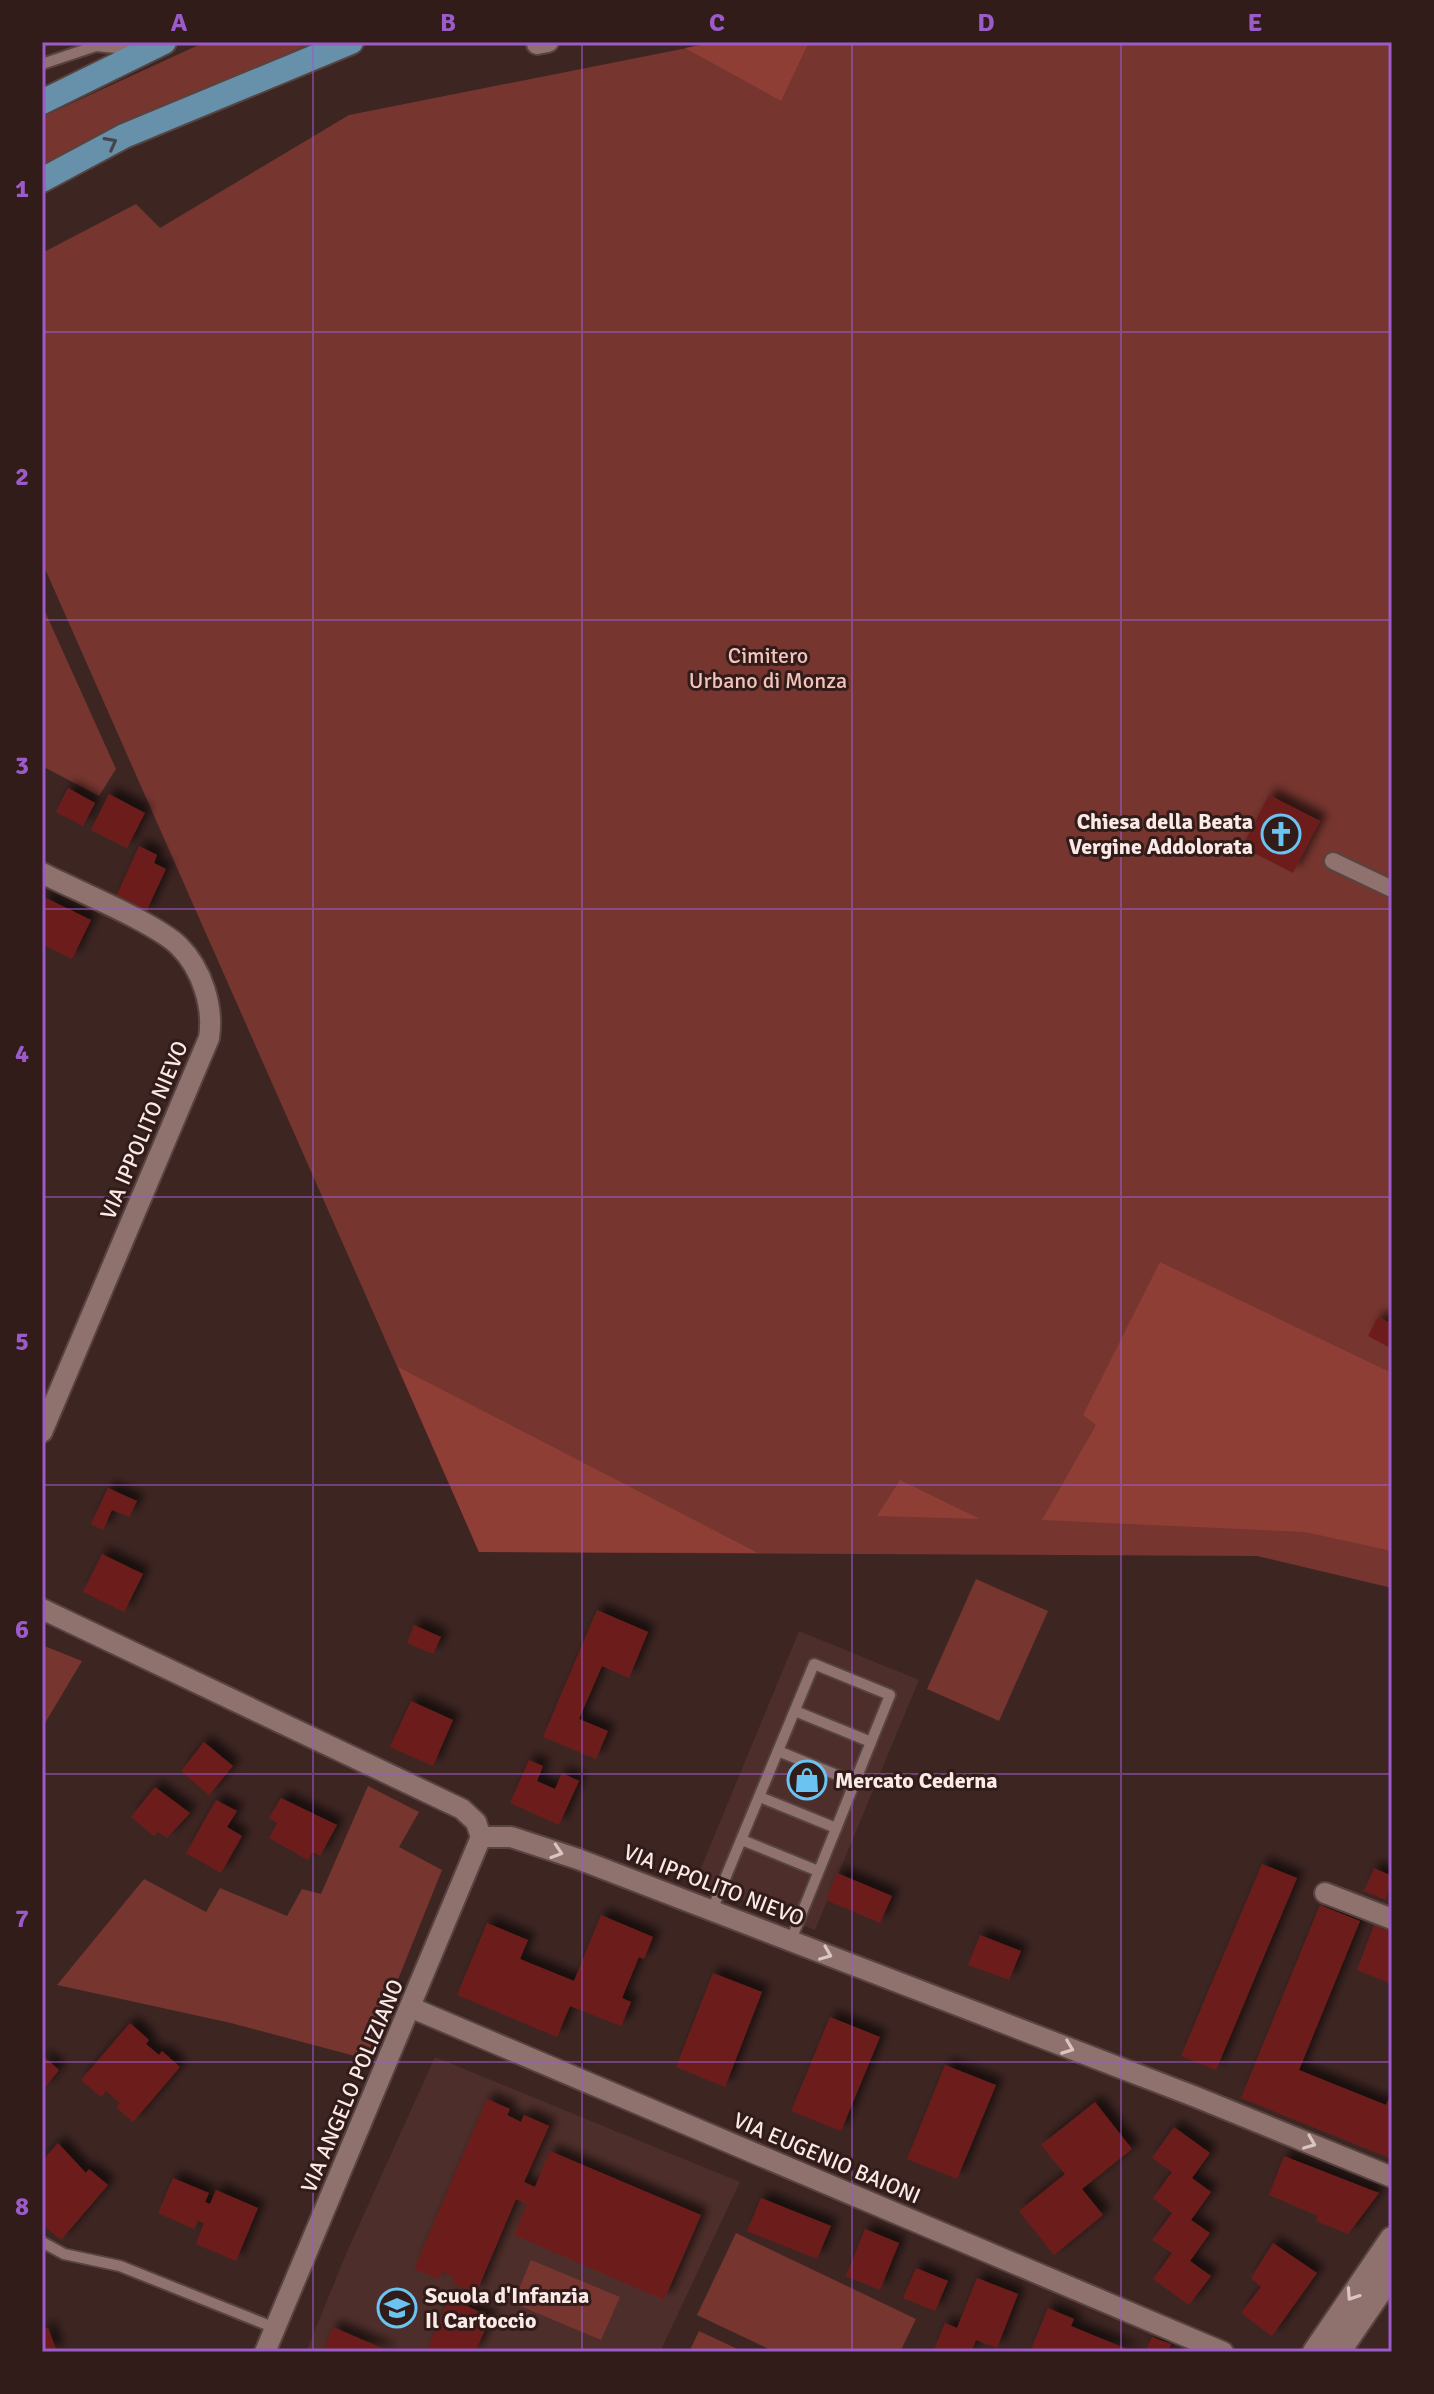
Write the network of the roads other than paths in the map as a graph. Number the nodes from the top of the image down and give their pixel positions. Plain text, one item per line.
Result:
1 (351, 42) edge
2 (153, 47) edge
3 (42, 64) edge
4 (42, 102) edge
5 (42, 180) edge
6 (1333, 861) dead end
7 (42, 873) edge
8 (1392, 889) edge
9 (42, 1432) edge
10 (42, 1609) edge
11 (795, 1711) junction
12 (871, 1742) junction
13 (778, 1751) junction
14 (854, 1782) junction
15 (760, 1797) junction
16 (836, 1828) junction
17 (481, 1837) junction
18 (742, 1840) junction
19 (818, 1871) junction
20 (1325, 1893) dead end
21 (712, 1910) junction
22 (1392, 1919) edge
23 (791, 1940) junction
24 (412, 2008) junction
25 (1392, 2177) edge
26 (1392, 2239) edge
27 (42, 2242) edge
28 (1392, 2273) edge
29 (275, 2328) junction
30 (265, 2352) edge
31 (1223, 2352) edge
32 (1315, 2352) edge
33 (1338, 2352) edge

5 -> 1 main road
2 - 3 lane
2 - 4 main road
6 - 8 street
7 - 9 street, VIA IPPOLITO NIEVO
10 - 17 street
11 - 12 lane
11 - 12 lane
11 - 13 lane
12 - 14 lane
13 - 14 lane
13 - 15 lane
14 - 16 lane
15 - 16 lane
15 - 18 lane
16 - 19 lane
17 -> 21 street, VIA IPPOLITO NIEVO
17 - 24 street, VIA ANGELO POLIZIANO
18 - 19 lane
18 - 21 lane
19 - 23 lane
20 - 22 street
21 - 23 street, VIA IPPOLITO NIEVO
23 -> 25 street, VIA IPPOLITO NIEVO
24 - 29 street, VIA ANGELO POLIZIANO
24 - 31 street, VIA EUGENIO BAIONI
26 -> 32 street
27 - 29 lane
28 - 33 street
29 - 30 street, VIA ANGELO POLIZIANO

